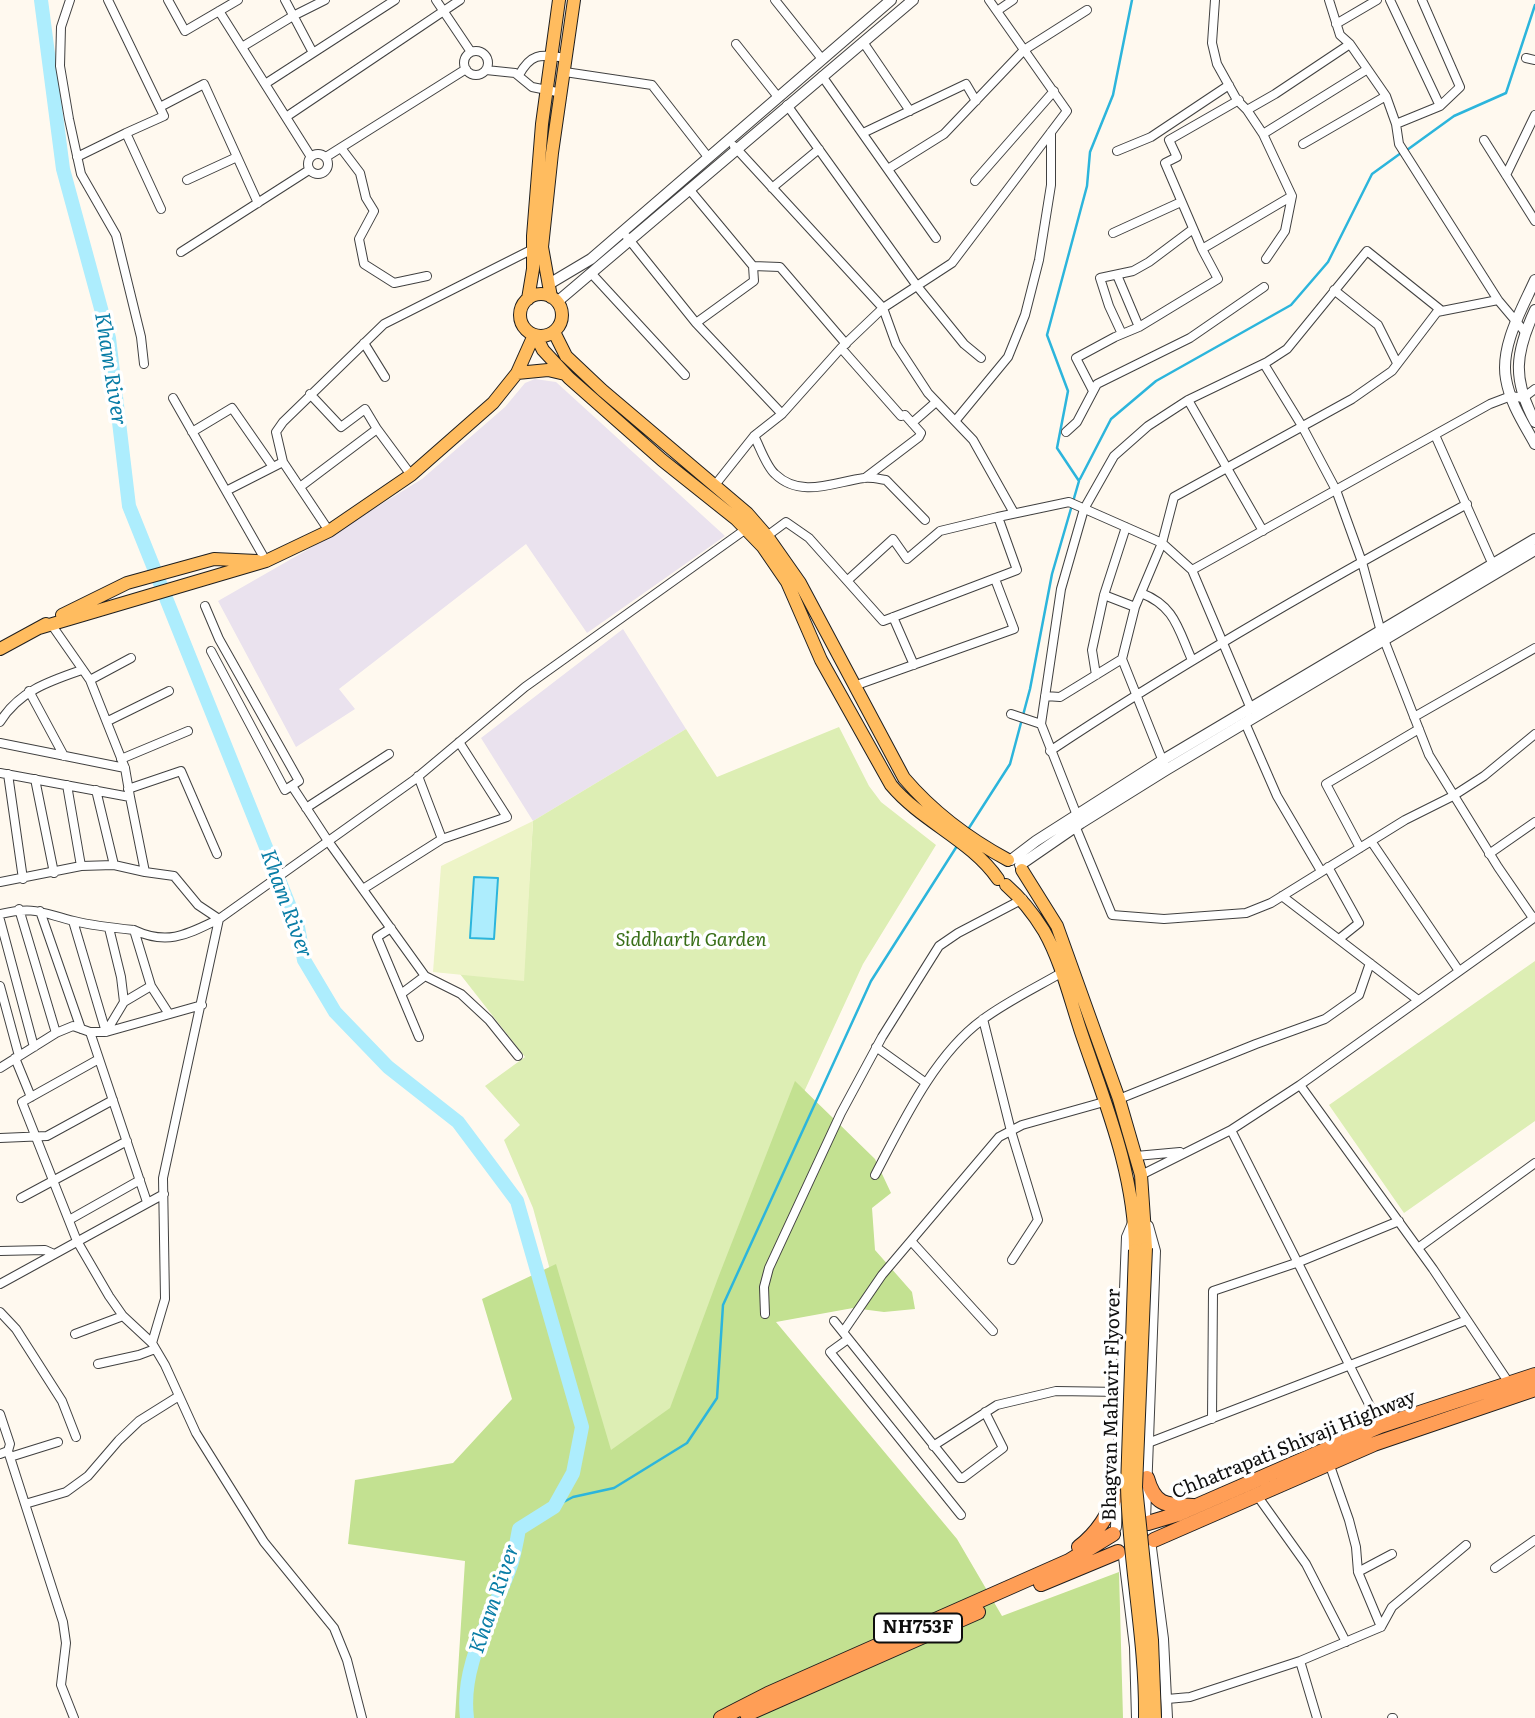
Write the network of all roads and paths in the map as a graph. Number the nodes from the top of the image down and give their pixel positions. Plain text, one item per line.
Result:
1 (70, 0) edge
2 (108, 0) edge
3 (168, 0) edge
4 (238, 0) edge
5 (285, 0) edge
6 (325, 0) edge
7 (395, 0) edge
8 (436, 0) edge
9 (460, 0) edge
10 (559, 0) edge
11 (575, 0) edge
12 (775, 0) edge
13 (891, 0) edge
14 (913, 0) edge
15 (989, 0) edge
16 (1013, 0) edge
17 (1215, 0) edge
18 (1329, 0) edge
19 (1377, 0) edge
20 (1390, 0) edge
21 (1422, 0) edge
22 (443, 10) junction
23 (1087, 10) dead end
24 (219, 11) junction
25 (997, 11) junction
26 (293, 16) junction
27 (1336, 24) junction
28 (863, 42) junction
29 (736, 44) dead end
30 (1350, 44) junction
31 (242, 47) junction
32 (1024, 50) junction
33 (313, 51) junction
34 (471, 52) junction
35 (551, 56) junction
36 (567, 58) junction
37 (822, 59) junction
38 (466, 69) junction
39 (486, 70) junction
40 (1366, 70) junction
41 (565, 72) junction
42 (519, 75) junction
43 (822, 76) junction
44 (265, 84) junction
45 (1229, 85) junction
46 (547, 90) junction
47 (1054, 92) junction
48 (562, 93) junction
49 (1386, 96) junction
50 (778, 97) junction
51 (1239, 100) junction
52 (976, 101) junction
53 (787, 105) junction
54 (1440, 106) junction
55 (160, 107) junction
56 (1247, 110) junction
57 (910, 111) junction
58 (1535, 115) edge
59 (286, 117) junction
60 (1396, 124) junction
61 (1051, 132) junction
62 (126, 133) junction
63 (863, 133) junction
64 (1263, 134) junction
65 (1484, 140) dead end
66 (732, 144) junction
67 (1303, 144) dead end
68 (341, 148) junction
69 (819, 149) junction
70 (1117, 151) dead end
71 (77, 157) junction
72 (237, 157) junction
73 (311, 157) junction
74 (326, 157) junction
75 (708, 157) junction
76 (888, 169) junction
77 (309, 170) junction
78 (1506, 175) junction
79 (187, 180) dead end
80 (975, 181) dead end
81 (772, 188) junction
82 (689, 189) junction
83 (1292, 196) junction
84 (1181, 202) junction
85 (258, 203) junction
86 (161, 209) dead end
87 (1535, 221) edge
88 (1193, 229) junction
89 (1113, 233) dead end
90 (626, 236) junction
91 (936, 238) dead end
92 (533, 249) junction
93 (1202, 249) junction
94 (181, 252) dead end
95 (1266, 259) dead end
96 (753, 266) junction
97 (591, 273) junction
98 (1117, 275) junction
99 (427, 276) dead end
100 (1535, 280) edge
101 (917, 286) junction
102 (1264, 286) dead end
103 (1335, 290) junction
104 (552, 295) junction
105 (528, 299) junction
106 (1498, 299) junction
107 (883, 308) junction
108 (1535, 310) edge
109 (1442, 311) junction
110 (696, 323) junction
111 (1139, 327) junction
112 (1520, 328) junction
113 (554, 331) junction
114 (532, 333) junction
115 (1122, 334) junction
116 (364, 342) junction
117 (844, 346) junction
118 (981, 358) dead end
119 (1397, 363) junction
120 (144, 364) dead end
121 (1264, 364) junction
122 (517, 373) junction
123 (565, 374) junction
124 (685, 375) dead end
125 (385, 377) dead end
126 (508, 384) junction
127 (1535, 389) edge
128 (1093, 391) junction
129 (310, 394) junction
130 (1511, 396) junction
131 (173, 398) dead end
132 (1523, 398) junction
133 (1188, 400) junction
134 (936, 402) junction
135 (782, 414) junction
136 (956, 420) junction
137 (1535, 422) edge
138 (912, 423) junction
139 (1301, 426) junction
140 (377, 429) junction
141 (192, 432) junction
142 (1066, 432) dead end
143 (1435, 435) junction
144 (754, 436) junction
145 (1535, 444) edge
146 (283, 462) junction
147 (273, 467) junction
148 (1227, 468) junction
149 (411, 475) junction
150 (865, 478) junction
151 (715, 485) junction
152 (300, 487) junction
153 (1336, 490) junction
154 (226, 491) junction
155 (1467, 504) junction
156 (1084, 509) junction
157 (1014, 513) junction
158 (998, 517) junction
159 (925, 520) dead end
160 (1126, 527) junction
161 (746, 529) junction
162 (329, 531) junction
163 (1263, 531) junction
164 (767, 536) junction
165 (1535, 539) edge
166 (1162, 542) junction
167 (1535, 550) edge
168 (265, 561) junction
169 (1362, 562) junction
170 (1493, 565) junction
171 (1192, 570) junction
172 (995, 579) junction
173 (848, 580) junction
174 (1141, 593) junction
175 (1104, 595) junction
176 (205, 606) dead end
177 (1135, 607) junction
178 (893, 617) junction
179 (45, 626) junction
180 (1383, 636) junction
181 (1223, 642) junction
182 (1535, 648) edge
183 (0, 649) edge
184 (211, 651) dead end
185 (131, 658) dead end
186 (1122, 659) junction
187 (1192, 660) junction
188 (914, 665) junction
189 (82, 670) junction
190 (1096, 676) junction
191 (90, 681) junction
192 (853, 686) junction
193 (29, 691) junction
194 (169, 691) dead end
195 (1137, 693) junction
196 (1045, 696) junction
197 (1251, 709) junction
198 (1011, 714) dead end
199 (1414, 717) junction
200 (107, 721) junction
201 (0, 723) edge
202 (1041, 724) junction
203 (1246, 725) junction
204 (1419, 729) junction
205 (188, 732) dead end
206 (1535, 734) edge
207 (459, 742) junction
208 (0, 743) edge
209 (1050, 751) junction
210 (389, 754) dead end
211 (64, 755) junction
212 (123, 763) junction
213 (1164, 765) junction
214 (4, 774) edge
215 (418, 776) junction
216 (35, 779) junction
217 (67, 785) junction
218 (292, 786) junction
219 (96, 790) junction
220 (129, 792) junction
221 (1453, 796) junction
222 (306, 808) junction
223 (1078, 822) junction
224 (1535, 822) edge
225 (950, 830) junction
226 (442, 839) junction
227 (328, 841) junction
228 (1371, 841) junction
229 (1360, 848) junction
230 (984, 853) junction
231 (217, 854) dead end
232 (1489, 854) junction
233 (1015, 864) junction
234 (114, 865) junction
235 (81, 866) junction
236 (1325, 869) junction
237 (145, 872) junction
238 (54, 873) junction
239 (23, 879) junction
240 (0, 883) edge
241 (1002, 883) junction
242 (363, 889) junction
243 (1282, 896) junction
244 (1023, 899) junction
245 (19, 909) junction
246 (40, 911) junction
247 (0, 914) edge
248 (1534, 917) edge
249 (219, 919) junction
250 (0, 920) edge
251 (73, 921) junction
252 (109, 928) junction
253 (391, 928) junction
254 (134, 930) junction
255 (1339, 939) junction
256 (1370, 963) junction
257 (1459, 971) junction
258 (1061, 973) junction
259 (425, 976) junction
260 (0, 986) edge
261 (151, 986) junction
262 (401, 994) junction
263 (1418, 1000) junction
264 (124, 1002) junction
265 (201, 1005) junction
266 (169, 1014) junction
267 (983, 1019) junction
268 (80, 1029) junction
269 (56, 1032) junction
270 (90, 1032) junction
271 (106, 1032) junction
272 (419, 1037) dead end
273 (34, 1047) junction
274 (876, 1047) junction
275 (518, 1056) dead end
276 (17, 1057) junction
277 (99, 1059) junction
278 (0, 1068) edge
279 (926, 1083) junction
280 (1300, 1085) junction
281 (31, 1097) junction
282 (113, 1100) junction
283 (1119, 1100) junction
284 (1104, 1102) junction
285 (1011, 1130) junction
286 (1231, 1130) junction
287 (34, 1135) junction
288 (0, 1138) edge
289 (127, 1142) junction
290 (1183, 1152) junction
291 (1136, 1156) junction
292 (1535, 1163) edge
293 (875, 1175) dead end
294 (1141, 1175) junction
295 (140, 1180) junction
296 (53, 1181) junction
297 (164, 1194) junction
298 (21, 1198) dead end
299 (147, 1202) junction
300 (1140, 1219) junction
301 (69, 1220) junction
302 (1399, 1221) junction
303 (78, 1241) junction
304 (912, 1242) junction
305 (1418, 1248) junction
306 (1140, 1249) junction
307 (0, 1251) edge
308 (54, 1254) junction
309 (1012, 1260) dead end
310 (1299, 1262) junction
311 (0, 1284) edge
312 (0, 1312) edge
313 (765, 1314) dead end
314 (123, 1316) junction
315 (1467, 1320) junction
316 (834, 1321) dead end
317 (993, 1331) dead end
318 (75, 1334) dead end
319 (845, 1336) junction
320 (154, 1346) junction
321 (98, 1364) dead end
322 (1348, 1366) junction
323 (1535, 1375) edge
324 (1509, 1383) junction
325 (1535, 1390) edge
326 (1122, 1392) junction
327 (179, 1396) junction
328 (985, 1412) junction
329 (0, 1414) edge
330 (1212, 1419) junction
331 (1380, 1426) junction
332 (76, 1437) dead end
333 (58, 1442) dead end
334 (1148, 1444) junction
335 (933, 1446) junction
336 (6, 1454) edge
337 (1329, 1463) junction
338 (1147, 1478) junction
339 (1118, 1490) junction
340 (1256, 1494) junction
341 (25, 1504) junction
342 (1197, 1506) junction
343 (961, 1515) dead end
344 (1146, 1522) junction
345 (1114, 1531) junction
346 (1535, 1541) edge
347 (1152, 1544) junction
348 (1466, 1545) dead end
349 (1121, 1554) junction
350 (1392, 1554) dead end
351 (1495, 1568) dead end
352 (1358, 1572) junction
353 (1040, 1574) junction
354 (1381, 1627) junction
355 (1346, 1642) junction
356 (1300, 1661) junction
357 (1167, 1699) junction
358 (74, 1718) edge
359 (362, 1718) edge
360 (722, 1718) edge
361 (739, 1718) edge
362 (1137, 1718) edge
363 (1145, 1718) edge
364 (1155, 1718) edge
365 (1167, 1718) edge
366 (1317, 1718) edge

1 - 71 street
2 - 55 street
3 - 24 street
4 - 24 street
5 - 26 street
6 - 26 street
7 - 33 street
8 - 22 street
9 - 22 street
10 - 35 main road
11 - 36 main road
12 - 37 street
13 - 37 street
14 - 28 street
15 - 25 street
16 - 25 street
17 - 45 street
18 - 27 street
19 - 27 street
20 - 54 street
21 - 54 street
22 - 34 street
22 - 59 street
23 - 32 street
24 - 31 street
25 - 32 street
26 - 31 street
26 - 33 street
27 - 30 street
28 - 43 street
28 - 57 street
29 - 50 street
30 - 40 street
30 - 56 street
31 - 44 street
32 - 47 street
32 - 52 street
33 - 44 street
34 - 38 street
34 - 39 street
35 - 36 street
35 - 42 street
35 - 46 main road
36 - 41 main road
37 - 50 street
38 - 39 street
38 - 68 street
39 - 42 street
40 - 49 street
40 - 64 street
41 - 48 main road
41 - 75 street
42 - 46 street
43 - 53 street
43 - 63 street
44 - 59 street
45 - 51 street
45 - 70 street
46 - 48 street
46 - 92 main road
47 - 61 street
47 - 80 street
48 - 104 main road
49 - 60 street
49 - 67 street
50 - 66 street
51 - 56 street
51 - 84 street
52 - 57 street
52 - 76 street
53 - 66 street
53 - 69 street
54 - 60 street
55 - 62 street
55 - 72 street
56 - 64 street
57 - 63 street
58 - 78 street
59 - 73 street
60 - 106 street
61 - 101 street
61 - 136 street
62 - 71 street
62 - 86 street
63 - 76 street
64 - 83 street
65 - 78 street
66 - 75 street
66 - 81 street
66 - 82 street
68 - 74 street
68 - 99 street
69 - 81 street
69 - 101 street
71 - 120 street
72 - 79 street
72 - 85 street
73 - 74 street
73 - 77 street
74 - 77 street
75 - 90 street
76 - 91 street
77 - 85 street
78 - 87 street
81 - 107 street
82 - 90 street
82 - 96 street
83 - 93 street
83 - 95 street
84 - 88 street
84 - 89 street
85 - 94 street
88 - 93 street
88 - 98 street
90 - 97 street
90 - 104 street
90 - 110 street
92 - 105 main road
92 - 116 street
93 - 111 street
96 - 110 street
96 - 117 street
97 - 104 street
97 - 124 street
98 - 111 street
98 - 115 street
100 - 112 street
101 - 107 street
101 - 118 street
102 - 128 street
103 - 109 street
103 - 119 street
103 - 121 street
104 - 105 main road
104 - 113 main road
105 - 114 main road
106 - 109 street
106 - 112 street
107 - 117 street
107 - 134 street
108 - 112 street
109 - 119 street
110 - 135 street
111 - 115 street
112 - 130 street
112 - 132 street
113 - 114 main road
113 - 151 main road
114 - 122 main road
114 - 123 main road
114 - 126 main road
115 - 128 street
116 - 125 street
116 - 129 street
117 - 135 street
117 - 138 street
119 - 139 street
121 - 133 street
121 - 139 street
122 - 123 main road
122 - 126 main road
123 - 161 main road
126 - 149 main road
127 - 132 street
128 - 142 street
129 - 140 street
129 - 146 street
130 - 132 street
130 - 143 street
130 - 145 street
131 - 141 street
132 - 137 street
133 - 148 street
133 - 156 street
134 - 136 street
134 - 138 street
135 - 144 street
136 - 157 street
138 - 150 street
139 - 148 street
139 - 153 street
140 - 149 street
140 - 152 street
141 - 147 street
141 - 154 street
143 - 153 street
143 - 155 street
144 - 150 street
144 - 151 street
146 - 147 street
146 - 152 street
147 - 154 street
148 - 163 street
148 - 166 street
149 - 162 main road
150 - 159 street
151 - 164 main road
152 - 162 street
153 - 163 street
153 - 169 street
154 - 168 street
155 - 169 street
155 - 170 street
156 - 157 street
156 - 160 street
156 - 196 street
157 - 158 street
158 - 172 street
158 - 173 street
160 - 166 street
160 - 175 street
161 - 207 street
161 - 225 main road
162 - 168 main road
163 - 171 street
164 - 173 street
164 - 192 main road
165 - 170 street
166 - 171 street
166 - 174 street
167 - 180 street
168 - 179 main road
168 - 179 main road
169 - 180 street
169 - 181 street
170 - 180 street
171 - 181 street
172 - 178 street
172 - 188 street
173 - 178 street
174 - 177 street
174 - 187 street
175 - 177 street
175 - 190 street
176 - 218 street
177 - 186 street
178 - 188 street
179 - 183 main road
179 - 189 street
180 - 197 street
180 - 199 street
180 - 203 street
181 - 187 street
181 - 197 street
182 - 199 street
184 - 218 street
185 - 191 street
186 - 190 street
186 - 195 street
187 - 195 street
188 - 192 street
189 - 191 street
189 - 193 street
190 - 196 street
191 - 200 street
192 - 225 main road
193 - 201 street
193 - 211 street
194 - 200 street
195 - 209 street
195 - 213 street
196 - 202 street
197 - 213 street
198 - 202 street
199 - 204 street
200 - 212 street
202 - 209 street
203 - 213 street
203 - 236 street
204 - 221 street
204 - 229 street
205 - 212 street
206 - 221 street
207 - 215 street
207 - 226 street
208 - 211 street
209 - 223 street
210 - 222 street
211 - 212 street
212 - 220 street
213 - 223 street
214 - 216 street
214 - 239 street
215 - 226 street
215 - 227 street
216 - 217 street
216 - 238 street
217 - 219 street
217 - 235 street
218 - 222 street
219 - 220 street
219 - 234 street
220 - 231 street
220 - 237 street
221 - 228 street
221 - 232 street
222 - 227 street
223 - 233 street
223 - 243 street
224 - 232 street
225 - 230 main road
226 - 242 street
227 - 242 street
227 - 249 street
228 - 229 street
228 - 257 street
229 - 236 street
230 - 233 main road
230 - 241 main road
232 - 248 street
233 - 241 main road
233 - 241 main road
233 - 283 main road
234 - 235 street
234 - 237 street
235 - 238 street
236 - 243 street
236 - 255 street
237 - 249 street
238 - 239 street
239 - 240 street
241 - 244 main road
242 - 253 street
243 - 255 street
244 - 258 main road
244 - 274 street
245 - 246 street
245 - 247 street
245 - 269 street
246 - 251 street
246 - 268 street
248 - 257 street
249 - 254 street
249 - 265 street
250 - 273 street
251 - 252 street
251 - 271 street
252 - 254 street
252 - 264 street
253 - 259 street
253 - 262 street
254 - 261 street
255 - 256 street
256 - 263 street
256 - 283 street
257 - 263 street
258 - 267 street
258 - 284 main road
259 - 262 street
259 - 275 street
260 - 276 street
261 - 264 street
261 - 266 street
262 - 272 street
263 - 280 street
264 - 271 street
265 - 266 street
265 - 297 street
266 - 271 street
267 - 279 street
267 - 285 street
268 - 269 street
268 - 270 street
269 - 273 street
270 - 271 street
270 - 277 street
273 - 276 street
274 - 279 street
274 - 313 street
276 - 278 street
276 - 281 street
277 - 281 street
277 - 282 street
279 - 293 street
280 - 286 street
280 - 302 street
281 - 287 street
282 - 287 street
282 - 289 street
283 - 291 main road
284 - 285 street
284 - 300 main road
285 - 304 street
285 - 309 street
286 - 290 street
286 - 310 street
287 - 288 street
287 - 296 street
289 - 295 street
289 - 296 street
290 - 291 street
290 - 294 street
291 - 294 main road
292 - 305 street
294 - 300 main road
295 - 299 street
295 - 301 street
296 - 298 street
296 - 301 street
297 - 299 street
297 - 320 street
299 - 303 street
300 - 306 main road, Bhagvan Mahavir Flyover
300 - 326 street
300 - 334 street
301 - 303 street
302 - 305 street
302 - 310 street
303 - 308 street
303 - 314 street
304 - 317 street
304 - 319 street
305 - 315 street
306 - 363 main road, Bhagvan Mahavir Flyover, bridge
306 - 364 main road, Bhagvan Mahavir Flyover, bridge
307 - 308 street
308 - 311 street
310 - 322 street
310 - 330 street
312 - 332 street
314 - 318 street
314 - 320 street
315 - 322 street
315 - 324 street
316 - 319 street
319 - 335 street
319 - 343 street
320 - 321 street
320 - 327 street
322 - 330 street
322 - 331 street
323 - 324 highway, Chhatrapati Shivaji Highway / NH753F
324 - 331 highway, Chhatrapati Shivaji Highway / NH753F
325 - 337 highway, Chhatrapati Shivaji Highway / NH753F
326 - 328 street
326 - 339 street
327 - 341 street
327 - 359 street
328 - 335 street
328 - 335 street
329 - 336 street
330 - 334 street
331 - 342 highway, Chhatrapati Shivaji Highway / NH753F
333 - 336 street
334 - 338 street
336 - 341 street
337 - 340 highway, Chhatrapati Shivaji Highway / NH753F
337 - 352 street
338 - 342 highway
338 - 344 street
339 - 345 street
339 - 353 highway
340 - 347 highway, Chhatrapati Shivaji Highway / NH753F
340 - 355 street
341 - 358 street
342 - 344 highway, Chhatrapati Shivaji Highway / NH753F
344 - 345 highway, NH753F
344 - 347 highway
345 - 349 highway
345 - 353 highway, NH753F
346 - 351 street
347 - 349 highway, NH753F
347 - 357 street
348 - 354 street
349 - 361 highway, NH753F
349 - 362 street
350 - 352 street
352 - 354 street
353 - 360 highway, NH753F
354 - 355 street
355 - 356 street
356 - 357 street
356 - 366 street
357 - 365 street

